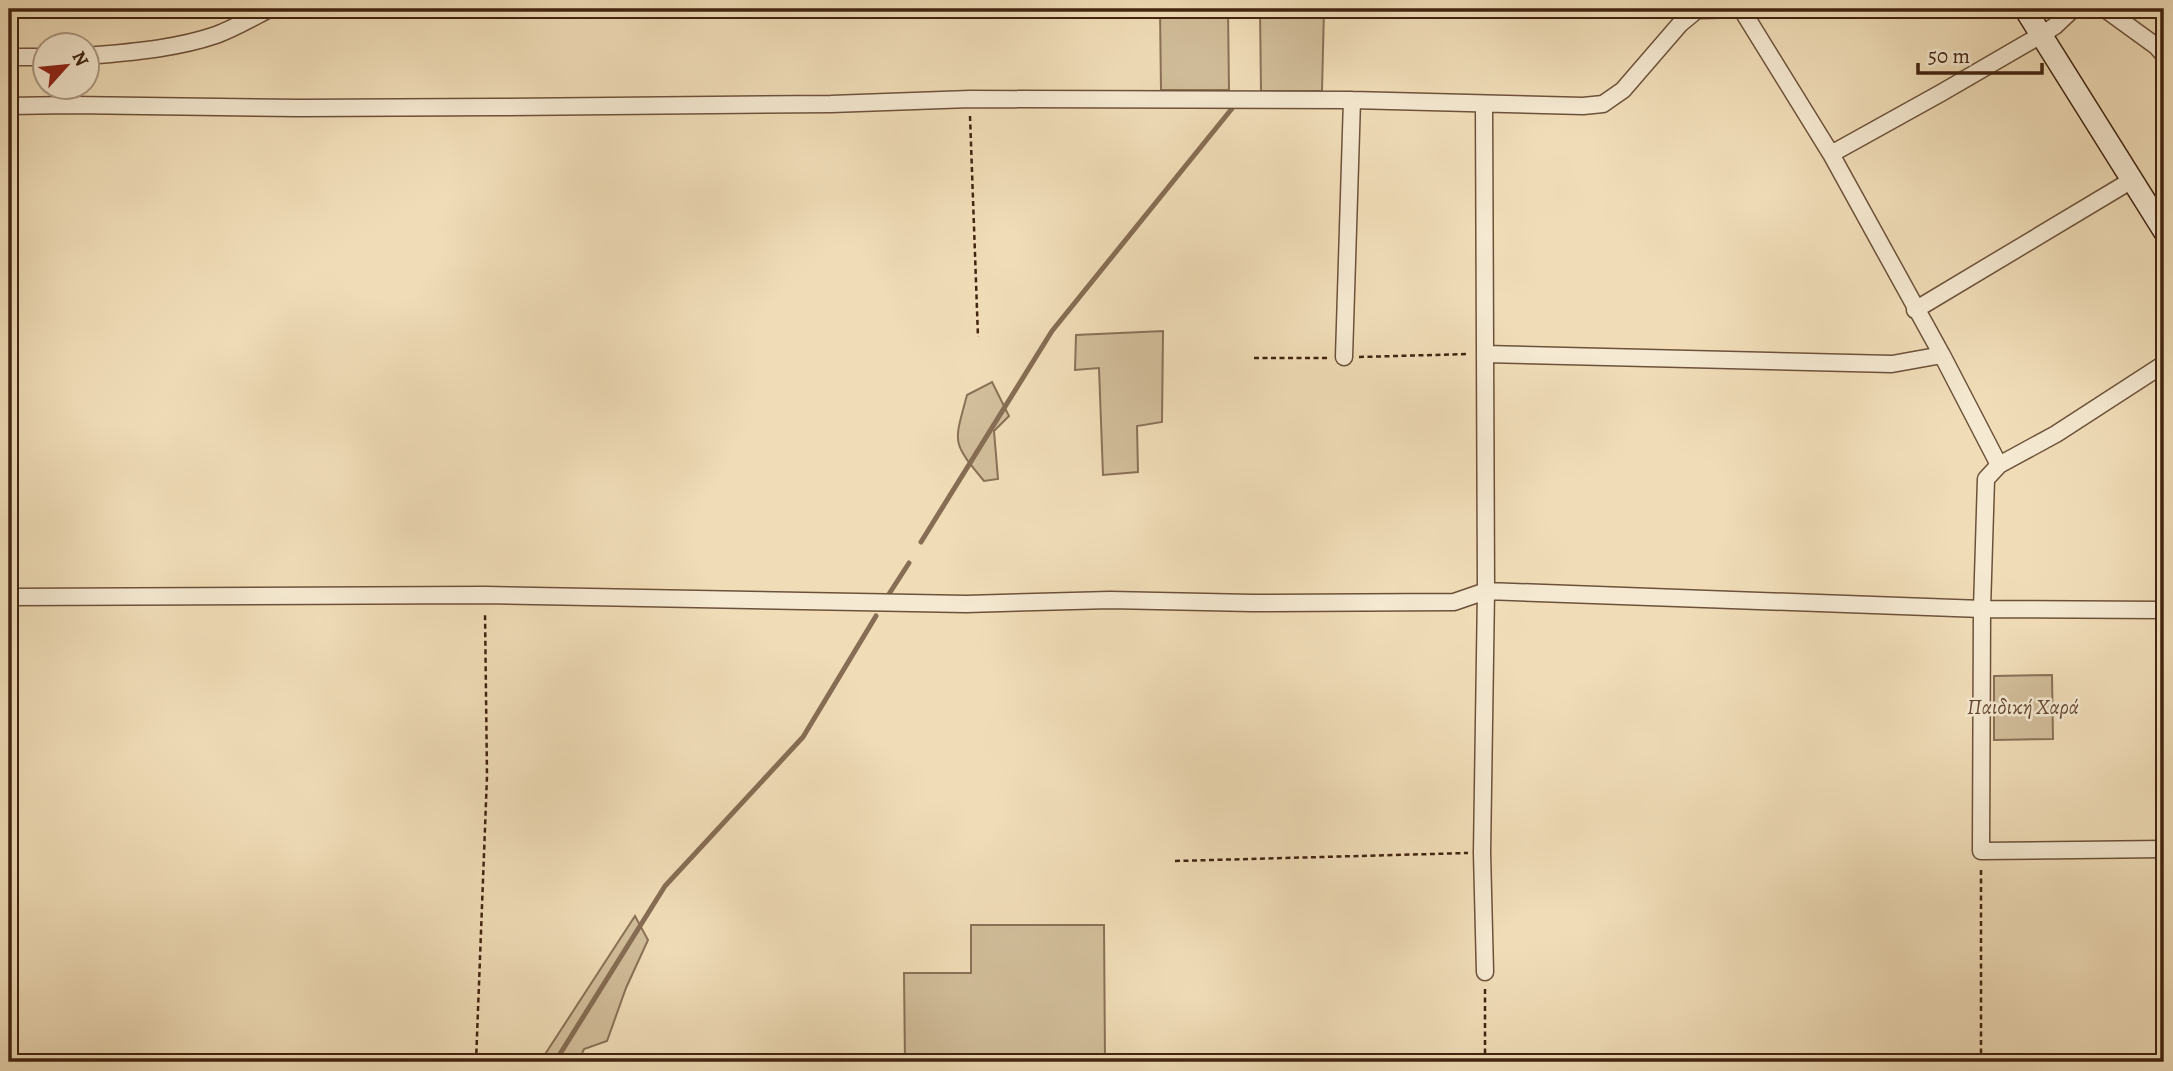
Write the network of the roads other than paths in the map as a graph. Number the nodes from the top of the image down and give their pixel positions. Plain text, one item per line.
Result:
1 (270, 9) edge
2 (1697, 9) edge
3 (1743, 9) edge
4 (2025, 9) edge
5 (2073, 9) edge
6 (2105, 9) edge
7 (2041, 35) junction
8 (102, 55) edge
9 (2164, 55) edge
10 (9, 57) edge
11 (32, 57) edge
12 (1352, 100) junction
13 (1483, 105) junction
14 (9, 106) edge
15 (1831, 154) junction
16 (2132, 180) junction
17 (2164, 231) edge
18 (1915, 310) junction
19 (1485, 354) junction
20 (1942, 355) junction
21 (1344, 358) road end
22 (2164, 364) edge
23 (1999, 465) junction
24 (1486, 591) junction
25 (9, 597) edge
26 (1982, 608) junction
27 (2164, 610) edge
28 (2164, 849) edge
29 (1485, 972) road end

1 - 8 street
2 - 3 street
2 - 13 street
3 - 15 street
4 - 7 main road
5 - 7 street
6 - 9 street
7 - 15 street
7 - 16 main road
10 - 11 street
12 - 13 street
12 - 14 street
12 - 21 street
13 - 19 street
15 - 18 street
16 - 17 main road
16 - 18 street
18 - 20 street
19 - 20 street
19 - 24 street
20 - 23 street
22 - 23 street
23 - 26 street
24 - 25 street
24 - 26 street
24 - 29 street
26 - 27 street
26 - 28 street

